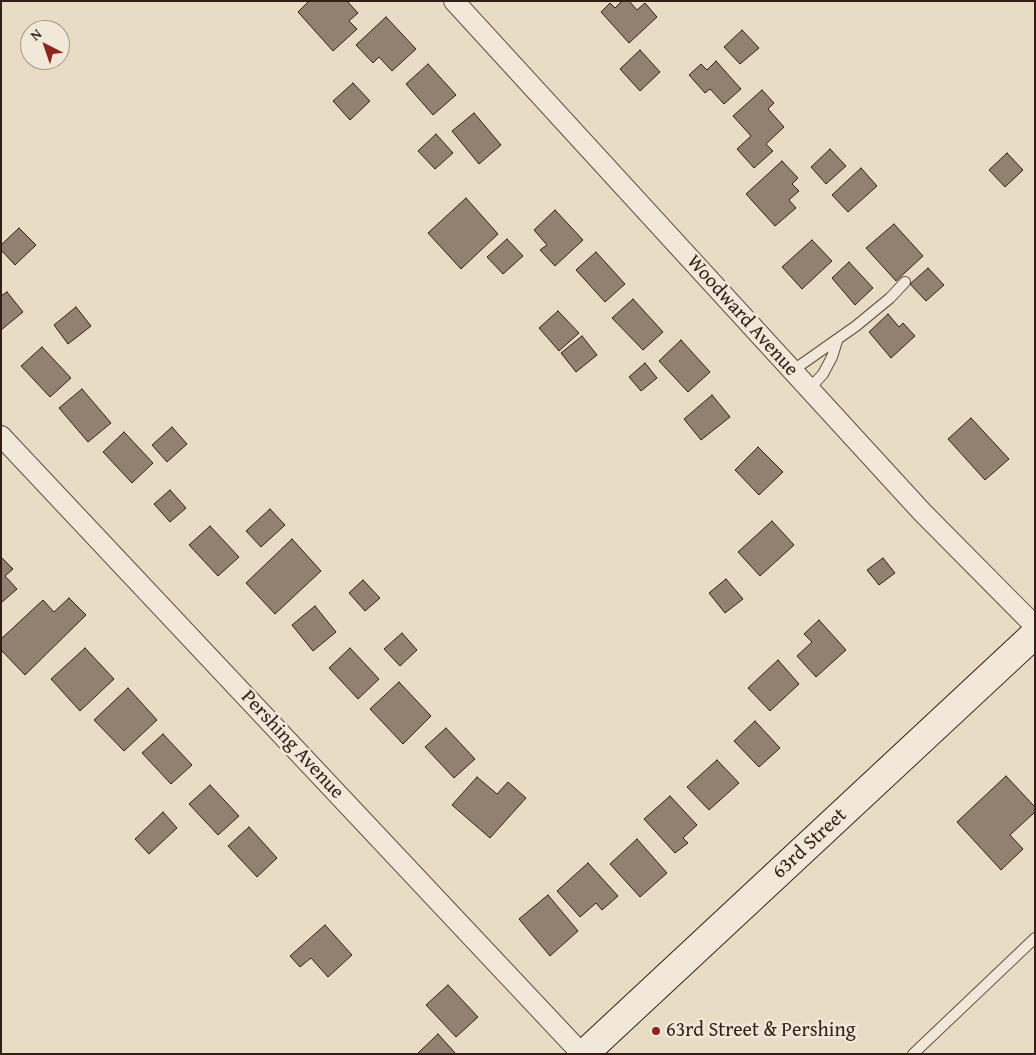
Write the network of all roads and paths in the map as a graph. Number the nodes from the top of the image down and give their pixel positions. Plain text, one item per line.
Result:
1 (454, 1) edge
2 (905, 282) dead end
3 (836, 340) junction
4 (792, 371) junction
5 (809, 389) junction
6 (1, 436) edge
7 (1035, 626) edge
8 (1035, 634) edge
9 (1035, 938) edge
10 (583, 1054) edge
11 (913, 1054) edge

1 - 4 street, Woodward Avenue
2 - 3 lane
3 - 4 lane
3 - 5 lane
4 - 5 street, Woodward Avenue
5 - 7 street, Woodward Avenue
6 - 10 street, Pershing Avenue
8 - 10 main road, 63rd Street
9 - 11 lane

